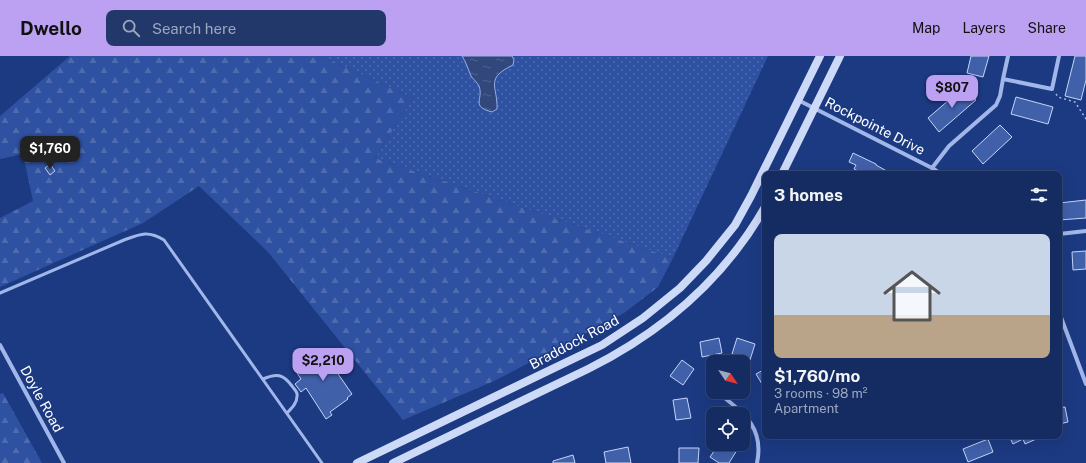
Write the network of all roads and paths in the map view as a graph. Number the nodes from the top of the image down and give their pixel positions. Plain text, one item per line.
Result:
1 (820, 56) edge
2 (840, 56) edge
3 (1008, 56) edge
4 (1059, 56) edge
5 (1004, 79) junction
6 (1052, 88) junction
7 (798, 100) junction
8 (815, 108) junction
9 (1086, 119) edge
10 (932, 168) junction
11 (763, 171) edge
12 (784, 171) edge
13 (936, 171) edge
14 (762, 174) edge
15 (762, 212) edge
16 (1086, 231) edge
17 (1062, 234) edge
18 (0, 292) edge
19 (1062, 320) edge
20 (0, 345) edge
21 (263, 379) junction
22 (1086, 384) edge
23 (726, 399) edge
24 (287, 414) junction
25 (64, 463) edge
26 (322, 463) edge
27 (357, 463) edge
28 (393, 463) edge
29 (757, 463) edge

1 - 7 main road, Braddock Road
2 - 8 main road
3 - 5 street
4 - 6 street
5 - 6 street
5 - 10 street
6 - 9 path
7 - 8 street, Rockpointe Drive
7 - 11 main road, Braddock Road
8 - 10 street, Rockpointe Drive
8 - 12 main road
10 - 13 street, Rockpointe Drive
14 - 27 main road, Braddock Road
15 - 28 main road, Braddock Road
16 - 17 street
18 - 21 lane
19 - 22 street
20 - 25 street, Doyle Road
21 - 24 lane
21 - 24 lane
23 - 29 street
24 - 26 lane

